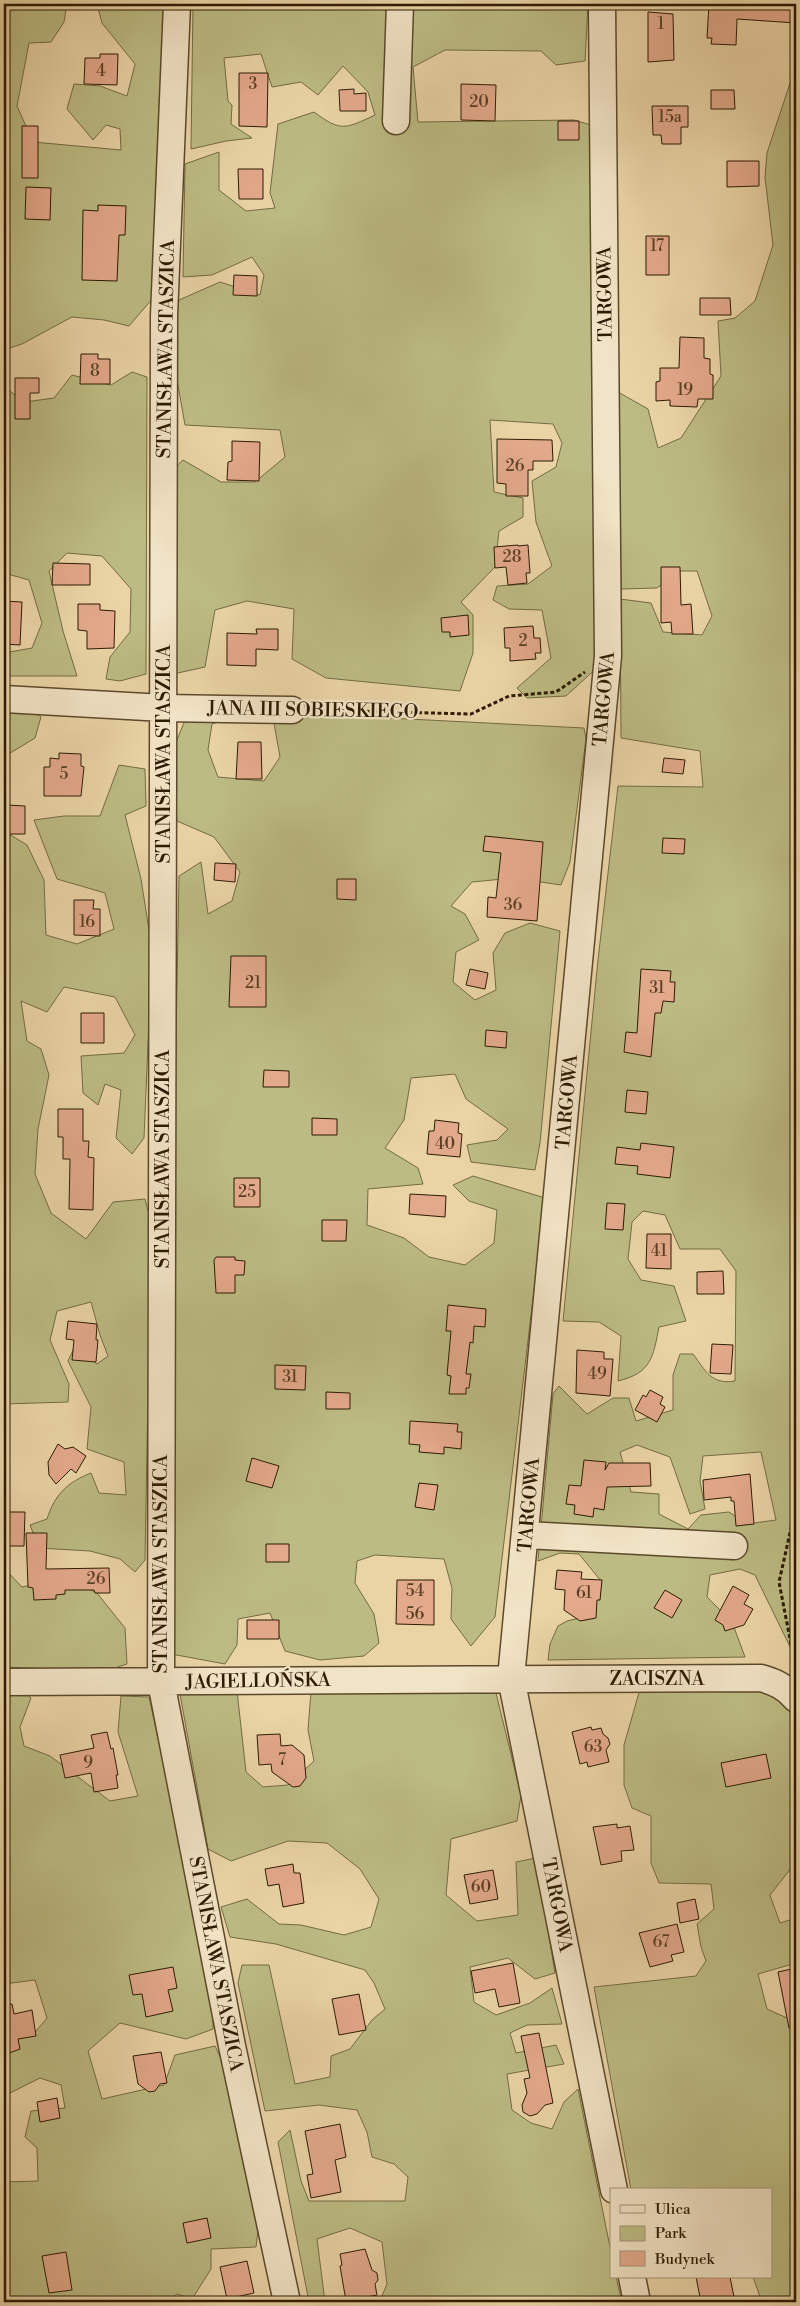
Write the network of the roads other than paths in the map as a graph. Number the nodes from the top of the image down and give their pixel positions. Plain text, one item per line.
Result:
1 (177, 4) edge
2 (400, 4) edge
3 (602, 4) edge
4 (396, 121) dead end
5 (4, 699) edge
6 (164, 708) junction
7 (292, 710) road end
8 (526, 1536) junction
9 (734, 1546) dead end
10 (512, 1678) junction
11 (4, 1682) edge
12 (161, 1682) junction
13 (796, 1699) edge
14 (614, 2188) edge
15 (632, 2278) edge
16 (287, 2302) edge
17 (637, 2302) edge

1 - 6 street, STANISŁAWA STASZICA
2 - 4 street
3 - 8 street, TARGOWA
5 - 6 street, JANA III SOBIESKIEGO
6 - 7 street, JANA III SOBIESKIEGO
6 - 12 street, STANISŁAWA STASZICA
8 - 9 street
8 - 10 street, TARGOWA
10 - 12 street, JAGIELLOŃSKA
10 - 13 street, ZACISZNA
10 - 14 street, TARGOWA
11 - 12 street, JAGIELLOŃSKA
12 - 16 street, STANISŁAWA STASZICA
15 - 17 street

